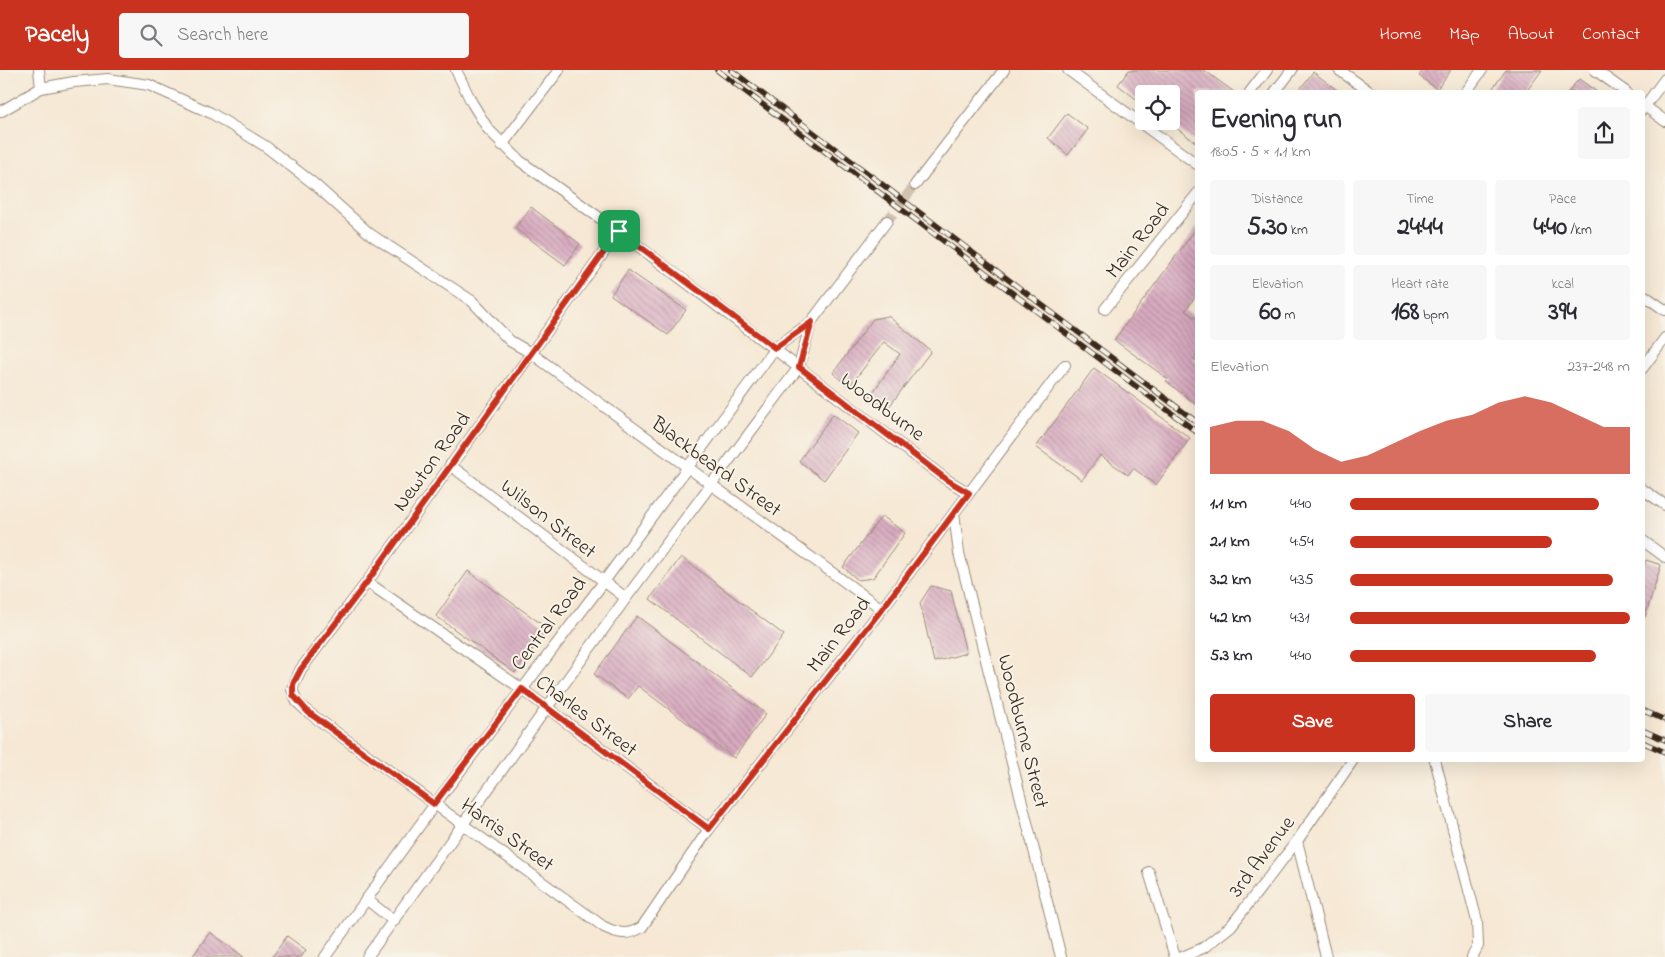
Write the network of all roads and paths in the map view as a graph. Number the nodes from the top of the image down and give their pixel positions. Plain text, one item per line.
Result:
1 (39, 70) edge
2 (456, 70) edge
3 (559, 70) edge
4 (1004, 70) edge
5 (1068, 70) edge
6 (1267, 70) edge
7 (1292, 70) edge
8 (1339, 70) edge
9 (1482, 70) edge
10 (1595, 70) edge
11 (1665, 79) edge
12 (41, 88) junction
13 (1252, 90) edge
14 (1277, 90) edge
15 (1367, 90) edge
16 (1467, 90) edge
17 (1623, 90) edge
18 (1645, 104) edge
19 (1645, 108) edge
20 (0, 112) edge
21 (1665, 121) edge
22 (502, 145) junction
23 (1195, 163) edge
24 (915, 185) tunnel mouth
25 (1195, 196) edge
26 (887, 222) tunnel mouth
27 (619, 231) junction
28 (1645, 296) edge
29 (1105, 309) dead end
30 (1665, 310) edge
31 (812, 322) junction
32 (1665, 338) edge
33 (775, 348) junction
34 (531, 353) junction
35 (1645, 364) edge
36 (1066, 365) dead end
37 (799, 367) junction
38 (450, 466) junction
39 (687, 467) junction
40 (711, 485) junction
41 (1645, 491) edge
42 (969, 493) junction
43 (1665, 505) edge
44 (954, 513) junction
45 (1645, 542) edge
46 (1665, 557) edge
47 (367, 582) junction
48 (603, 583) junction
49 (626, 598) junction
50 (882, 609) junction
51 (522, 689) junction
52 (547, 708) junction
53 (308, 712) joint
54 (1352, 762) edge
55 (1436, 762) edge
56 (434, 804) junction
57 (464, 825) junction
58 (709, 829) junction
59 (1298, 841) junction
60 (1150, 872) dead end
61 (366, 899) junction
62 (394, 921) junction
63 (642, 927) joint
64 (325, 957) edge
65 (367, 957) edge
66 (1061, 957) edge
67 (1175, 957) edge
68 (1182, 957) edge
69 (1326, 957) edge
70 (1472, 957) edge

1 - 12 street
2 - 22 street
3 - 22 street
4 - 24 street
5 - 23 street
6 - 13 street
7 - 14 street
8 - 15 street
9 - 16 street
10 - 17 street
11 - 18 street
12 - 20 street
12 - 34 street, Blackbeard Street
19 - 21 street
22 - 27 street
25 - 29 street, Main Road
26 - 31 street, Central Road
27 - 33 street
27 - 34 street, Newton Road
28 - 30 street
31 - 33 street, Central Road
31 - 37 street, Central Road
32 - 35 street
33 - 37 street, Woodburne
33 - 39 street, Central Road
34 - 38 street, Newton Road
34 - 39 street, Blackbeard Street
36 - 42 street, Main Road
37 - 40 street, Central Road
37 - 42 street, Woodburne
38 - 47 street, Newton Road
38 - 48 street, Wilson Street
39 - 40 street, Blackbeard Street
39 - 48 street, Central Road
40 - 49 street, Central Road
40 - 50 street, Blackbeard Street
41 - 43 street
42 - 44 street, Main Road
44 - 50 street, Main Road
44 - 66 street, Woodburne Street
45 - 46 street
47 - 51 street, Charles Street
47 - 53 street, Newton Road
48 - 49 street, Wilson Street
48 - 51 street, Central Road
49 - 52 street, Central Road
50 - 58 street, Main Road
51 - 52 street, Charles Street
51 - 56 street, Central Road
52 - 57 street, Central Road
52 - 58 street, Charles Street
53 - 56 street, Harris Street
54 - 59 street, 3rd Avenue
55 - 70 street
56 - 57 street, Harris Street
56 - 61 street, Central Road
57 - 62 street, Central Road
57 - 63 street, Harris Street
58 - 63 street, Main Road
59 - 68 street, 3rd Avenue
59 - 69 street
60 - 67 street
61 - 62 street
61 - 64 street, Central Road
62 - 65 street, Central Road

